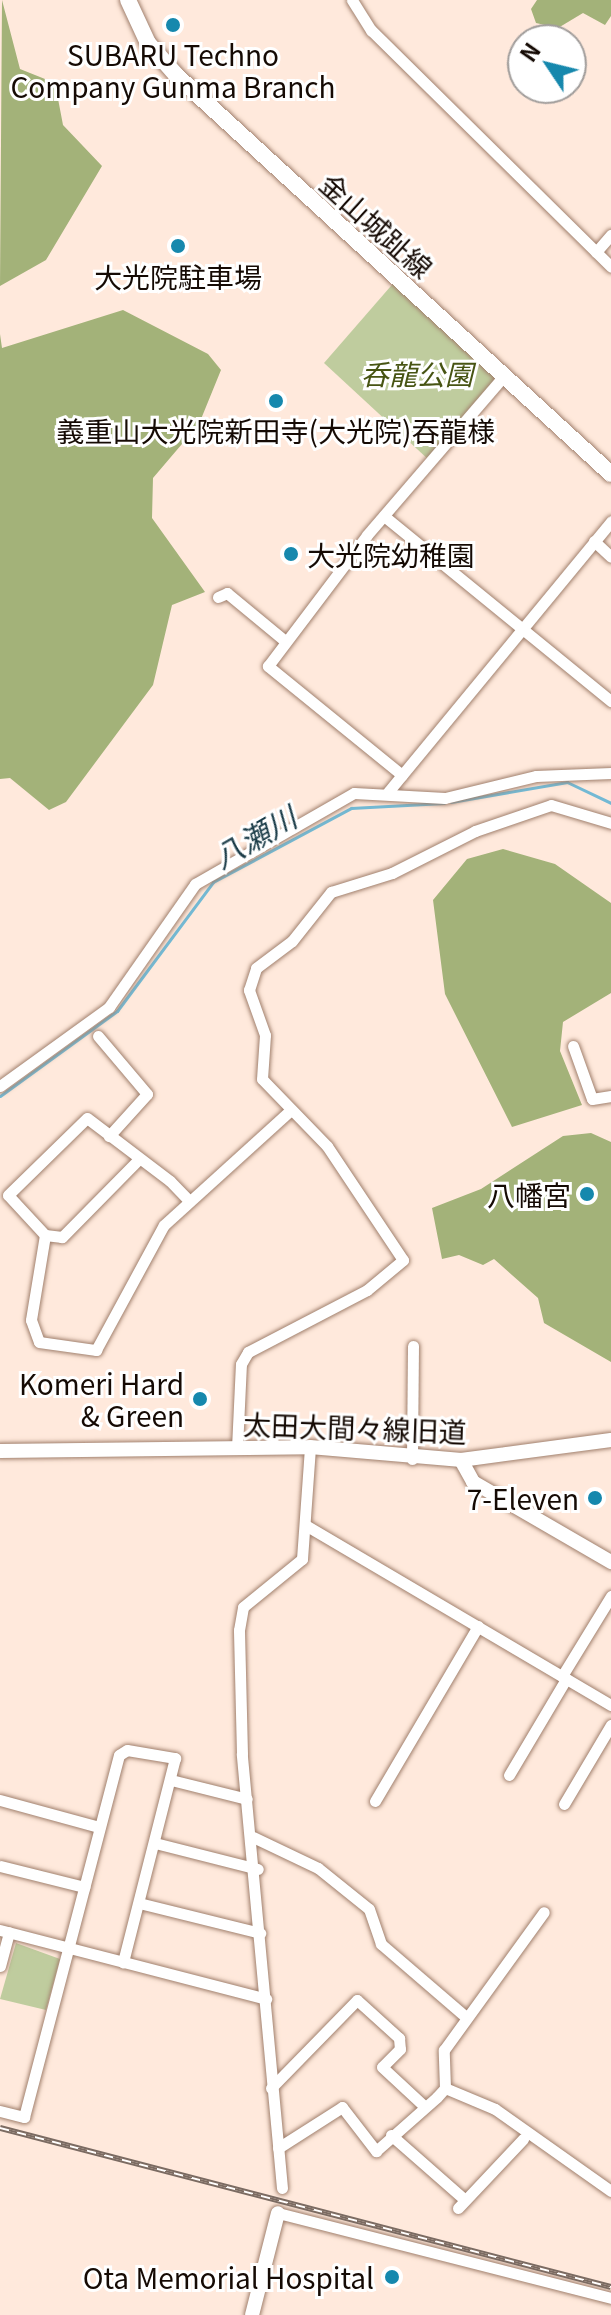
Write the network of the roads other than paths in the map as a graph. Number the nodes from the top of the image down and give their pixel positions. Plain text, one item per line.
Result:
1 (128, 0) edge
2 (352, 0) edge
3 (611, 235) edge
4 (596, 252) junction
5 (611, 267) edge
6 (504, 376) junction
7 (611, 474) edge
8 (384, 516) junction
9 (611, 521) edge
10 (594, 541) junction
11 (611, 557) edge
12 (218, 597) dead end
13 (521, 630) junction
14 (285, 641) junction
15 (611, 701) edge
16 (611, 773) edge
17 (402, 775) junction
18 (388, 792) junction
19 (611, 823) edge
20 (98, 1036) dead end
21 (573, 1046) dead end
22 (0, 1086) edge
23 (611, 1096) edge
24 (291, 1110) junction
25 (109, 1136) junction
26 (139, 1159) junction
27 (189, 1201) junction
28 (45, 1235) junction
29 (413, 1346) dead end
30 (611, 1440) edge
31 (310, 1447) junction
32 (237, 1448) junction
33 (0, 1451) edge
34 (412, 1459) junction
35 (461, 1460) junction
36 (307, 1526) junction
37 (611, 1562) edge
38 (611, 1596) edge
39 (478, 1626) junction
40 (564, 1677) junction
41 (611, 1705) edge
42 (611, 1725) edge
43 (509, 1775) dead end
44 (171, 1780) junction
45 (247, 1799) junction
46 (0, 1800) edge
47 (375, 1801) dead end
48 (564, 1804) dead end
49 (99, 1827) junction
50 (253, 1837) junction
51 (155, 1843) junction
52 (0, 1866) edge
53 (258, 1869) junction
54 (84, 1887) junction
55 (139, 1903) junction
56 (544, 1912) dead end
57 (4, 1931) edge
58 (260, 1933) junction
59 (69, 1948) junction
60 (123, 1962) junction
61 (0, 1966) edge
62 (266, 1999) junction
63 (467, 2018) junction
64 (271, 2088) junction
65 (445, 2088) junction
66 (424, 2106) junction
67 (0, 2111) edge
68 (391, 2135) junction
69 (523, 2139) dead end
70 (278, 2148) junction
71 (282, 2188) dead end
72 (611, 2191) edge
73 (278, 2213) joint
74 (611, 2298) edge
75 (252, 2315) edge

1 - 6 main road, 金山城趾線
2 - 4 street
3 - 4 street
4 - 5 street
6 - 7 main road, 金山城趾線
6 - 8 street
8 - 13 street
8 - 14 street
9 - 10 street
10 - 11 street
10 - 13 street
12 - 14 street
13 - 15 street
13 - 17 street
14 - 17 street
16 - 18 street
17 - 18 street
18 - 22 street
19 - 24 street
20 - 25 street
21 - 23 street
24 - 27 street
24 - 32 street
25 - 26 street
25 - 28 street
26 - 27 street
26 - 28 street
27 - 28 street
29 - 34 street
30 - 35 street, 太田大間々線旧道
31 - 32 street, 太田大間々線旧道
31 - 34 street, 太田大間々線旧道
31 - 36 street
32 - 33 street, 太田大間々線旧道
34 - 35 street, 太田大間々線旧道
35 - 37 street
36 - 39 street
36 - 45 street
38 - 40 street
39 - 40 street
39 - 47 street
40 - 41 street
40 - 43 street
42 - 48 street
44 - 45 street
44 - 49 street
44 - 51 street
45 - 50 street
46 - 49 street
49 - 54 street
50 - 53 street
50 - 63 street
51 - 53 street
51 - 55 street
52 - 54 street
53 - 58 street
54 - 59 street
55 - 58 street
55 - 60 street
56 - 63 street
57 - 59 street
57 - 61 street
58 - 62 street
59 - 60 street
59 - 67 street
60 - 62 street
62 - 64 street
63 - 65 street
64 - 66 street
64 - 70 street
65 - 66 street
65 - 72 street
66 - 68 street
68 - 69 street
68 - 70 street
70 - 71 street
73 - 74 street
73 - 75 street

